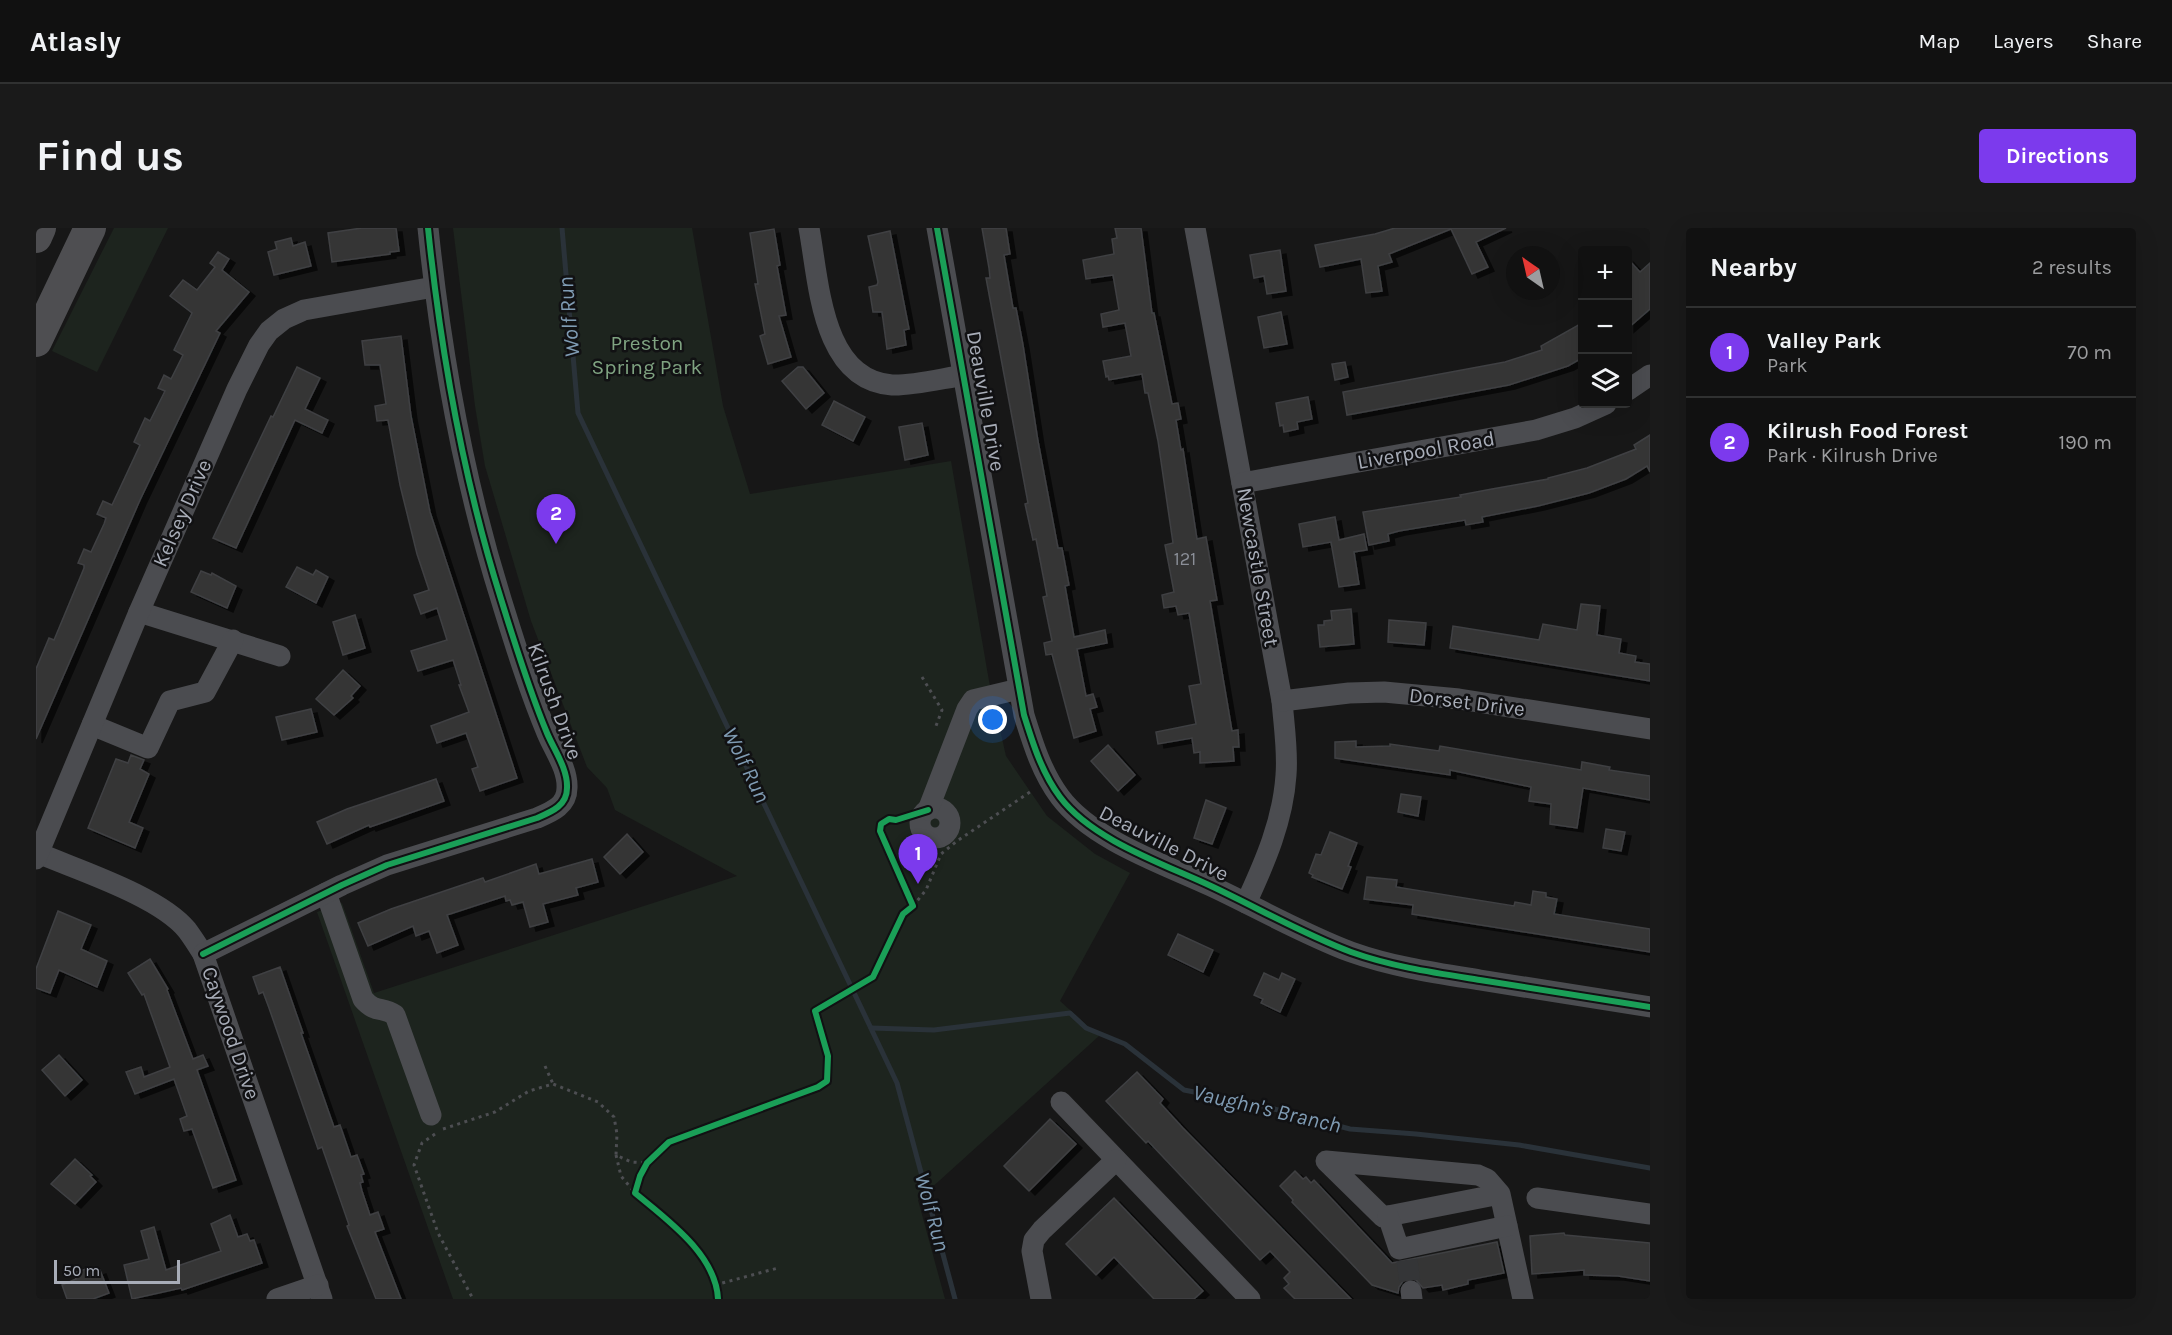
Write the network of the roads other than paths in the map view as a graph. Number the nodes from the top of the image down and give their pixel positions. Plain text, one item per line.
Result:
1 (40, 228) edge
2 (90, 228) edge
3 (428, 228) edge
4 (809, 228) edge
5 (937, 228) edge
6 (1195, 228) edge
7 (36, 237) edge
8 (434, 287) junction
9 (36, 341) edge
10 (965, 375) junction
11 (1650, 375) edge
12 (1632, 387) edge
13 (1597, 408) edge
14 (1242, 483) junction
15 (139, 612) junction
16 (233, 640) junction
17 (280, 656) dead end
18 (1019, 689) junction
19 (1282, 701) junction
20 (92, 725) junction
21 (1650, 729) edge
22 (928, 810) dead end
23 (37, 856) edge
24 (326, 893) junction
25 (1246, 903) junction
26 (203, 954) junction
27 (1650, 1007) edge
28 (1061, 1102) dead end
29 (431, 1114) dead end
30 (1116, 1160) junction
31 (1500, 1194) junction
32 (1537, 1198) dead end
33 (1650, 1214) edge
34 (1388, 1216) junction
35 (1507, 1226) junction
36 (320, 1292) edge
37 (277, 1299) edge
38 (1041, 1299) edge
39 (1250, 1299) edge
40 (1524, 1299) edge

1 - 7 highway
2 - 9 highway
3 - 8 street, Kilrush Drive
4 - 10 street
5 - 10 street, Deauville Drive
6 - 14 street, Newcastle Street
8 - 15 street, Kelsey Drive
8 - 24 street, Kilrush Drive
10 - 18 street, Deauville Drive
11 - 12 street
13 - 14 street, Liverpool Road
14 - 19 street, Newcastle Street
15 - 16 street
15 - 20 street, Kelsey Drive
16 - 17 street
16 - 20 street
18 - 22 street
18 - 25 street, Deauville Drive
19 - 21 street, Dorset Drive
19 - 25 street, Newcastle Street
20 - 23 street, Kelsey Drive
23 - 26 street, Caywood Drive
24 - 26 street, Kilrush Drive
24 - 29 street
25 - 27 street, Deauville Drive
26 - 36 street, Caywood Drive
28 - 30 street
30 - 38 street
30 - 39 street
31 - 34 street
31 - 34 street
31 - 35 street
32 - 33 street
34 - 35 street
35 - 40 street
36 - 37 street

